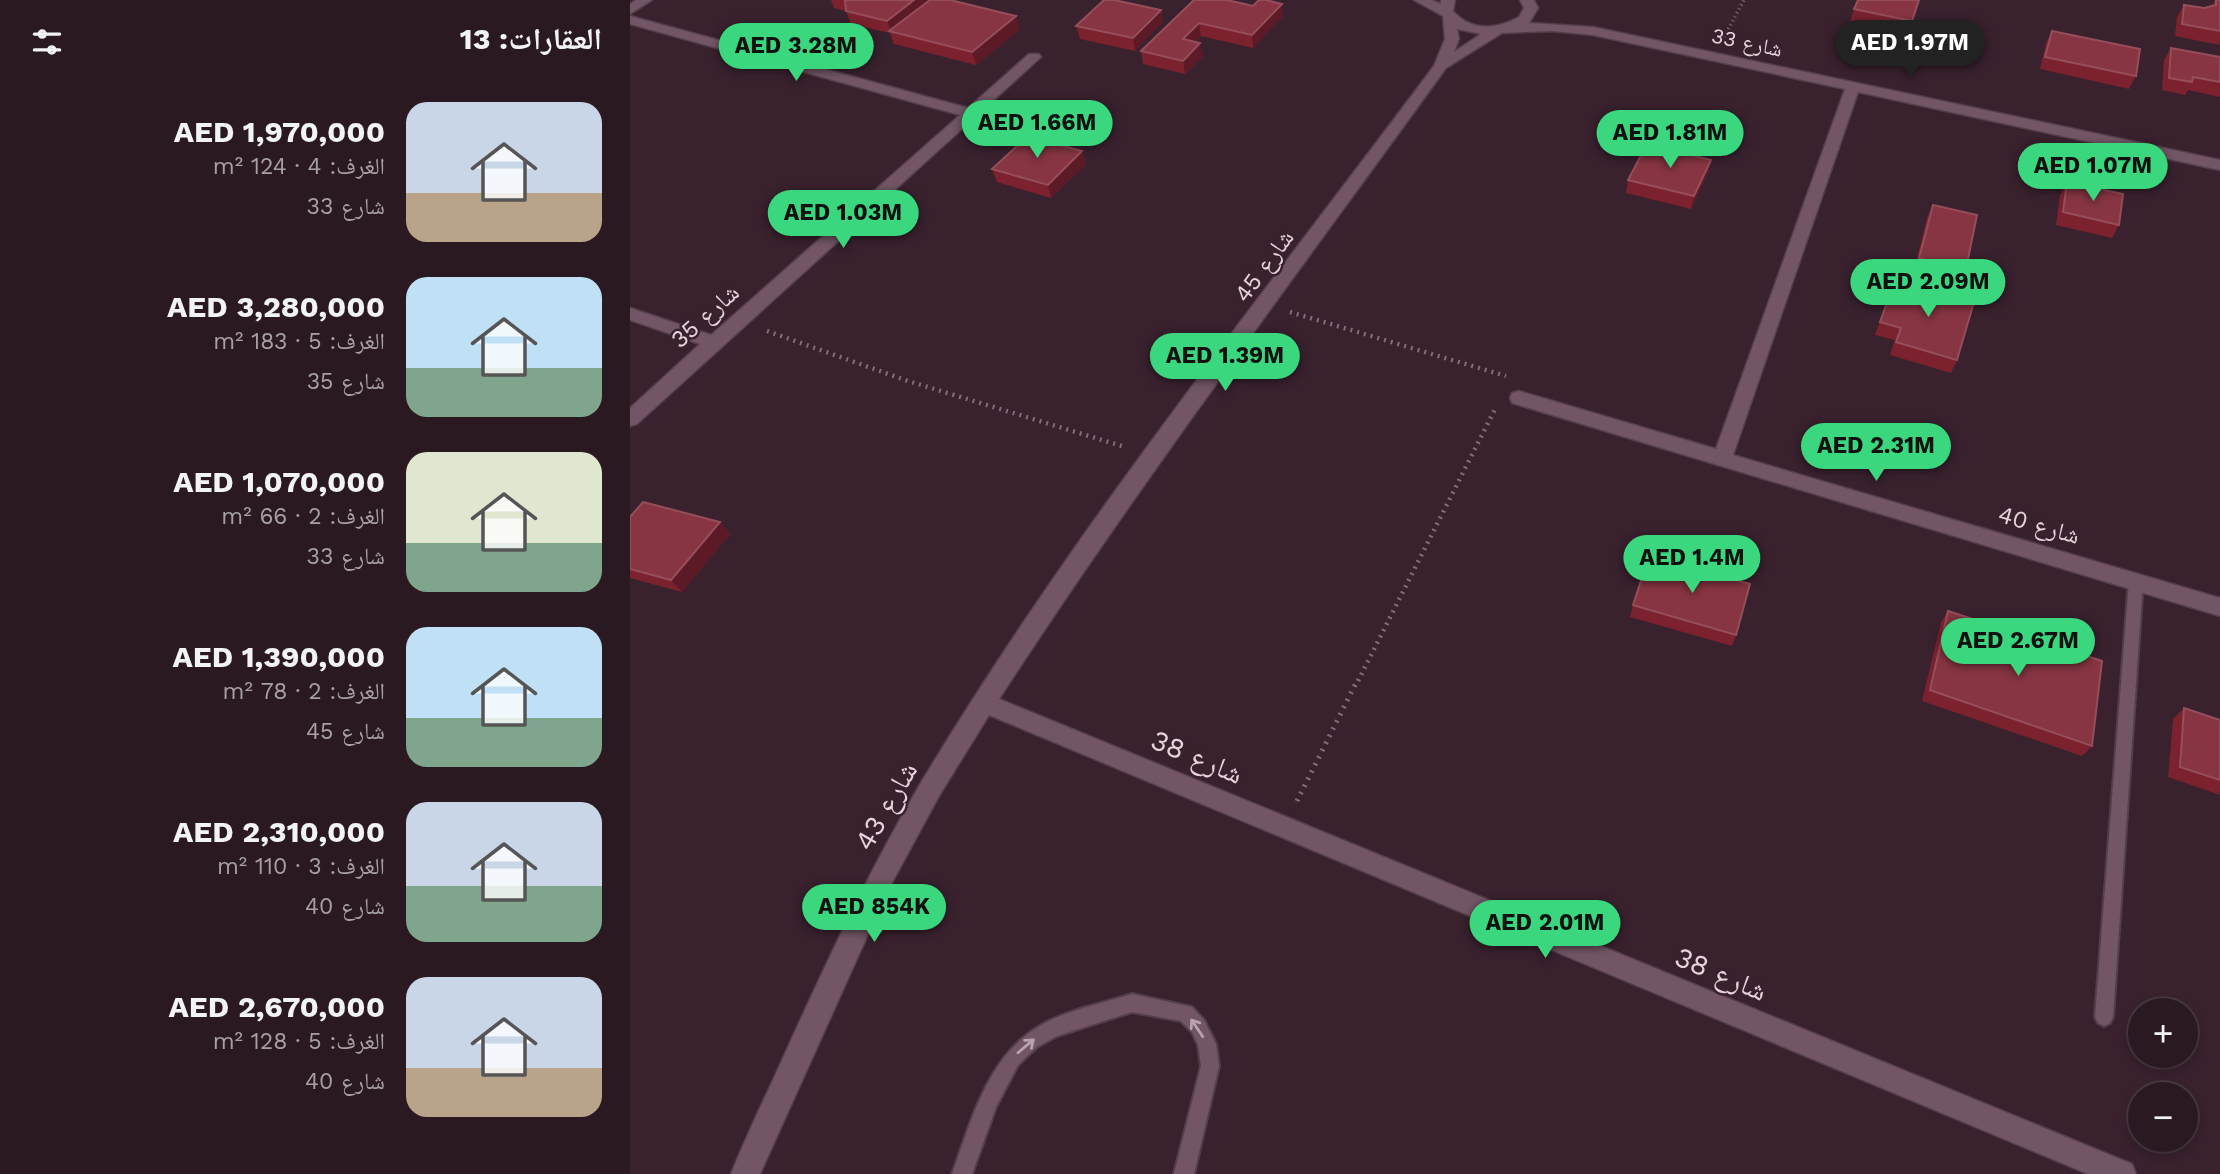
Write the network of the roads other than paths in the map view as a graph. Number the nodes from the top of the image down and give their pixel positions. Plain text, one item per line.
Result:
1 (646, 0) edge
2 (1421, 0) edge
3 (1528, 1) edge
4 (630, 10) edge
5 (1447, 10) edge
6 (630, 20) edge
7 (1502, 29) junction
8 (1593, 31) junction
9 (1034, 57) dead end
10 (1441, 66) junction
11 (1853, 86) junction
12 (971, 113) junction
13 (2220, 165) edge
14 (630, 314) edge
15 (712, 342) junction
16 (1519, 398) road end
17 (630, 419) edge
18 (1722, 459) junction
19 (2136, 581) junction
20 (2220, 607) edge
21 (985, 703) junction
22 (2104, 1017) dead end
23 (745, 1174) edge
24 (962, 1174) edge
25 (1184, 1174) edge
26 (2122, 1174) edge

1 - 4 street
2 - 5 street
3 - 7 street, شارع 45
3 - 8 street, شارع 33
5 - 7 street, شارع 33
5 - 10 street, شارع 45
6 - 12 street
7 - 8 street, شارع 33
7 - 10 street, شارع 45
8 - 11 street, شارع 33
9 - 12 street, شارع 35
10 - 21 street, شارع 45
11 - 13 street, شارع 33
11 - 18 street
12 - 15 street, شارع 35
14 - 15 street
15 - 17 street, شارع 35
16 - 18 street, شارع 40
18 - 19 street, شارع 40
19 - 20 street, شارع 40
19 - 22 lane
21 - 23 street, شارع 43
21 - 26 street, شارع 38
24 - 25 lane

